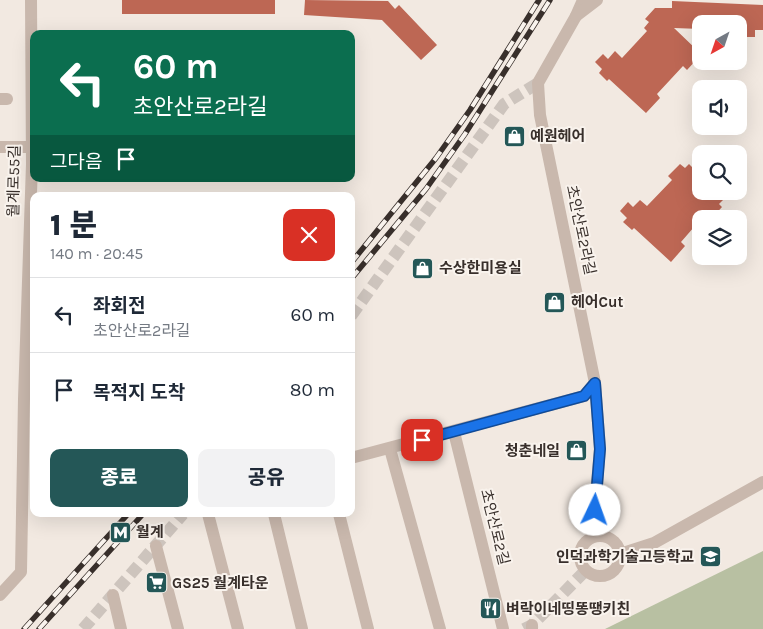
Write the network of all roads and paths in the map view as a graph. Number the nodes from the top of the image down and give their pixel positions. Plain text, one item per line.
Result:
1 (31, 0) edge
2 (582, 0) edge
3 (597, 0) edge
4 (576, 16) junction
5 (31, 30) edge
6 (0, 147) edge
7 (30, 147) edge
8 (30, 224) edge
9 (595, 383) junction
10 (454, 432) junction
11 (390, 448) junction
12 (355, 457) edge
13 (763, 482) edge
14 (209, 517) edge
15 (275, 517) edge
16 (340, 517) edge
17 (596, 536) junction
18 (156, 546) dead end
19 (620, 554) junction
20 (0, 595) edge
21 (113, 595) dead end
22 (121, 629) edge
23 (178, 629) edge
24 (238, 629) edge
25 (302, 629) edge
26 (368, 629) edge
27 (440, 629) edge
28 (504, 629) edge

1 - 5 street, 월계로55길
2 - 4 street
3 - 4 street
4 - 9 street, 초안산로2라길
6 - 7 street
8 - 20 street, 월계로55길
9 - 10 street
9 - 17 street, 초안산로2라길
10 - 11 street
10 - 28 street, 초안산로2길
11 - 12 street
11 - 27 street
13 - 19 street
14 - 24 street
15 - 25 street
16 - 26 street
17 - 19 street
17 - 19 street
18 - 23 street
21 - 22 street

